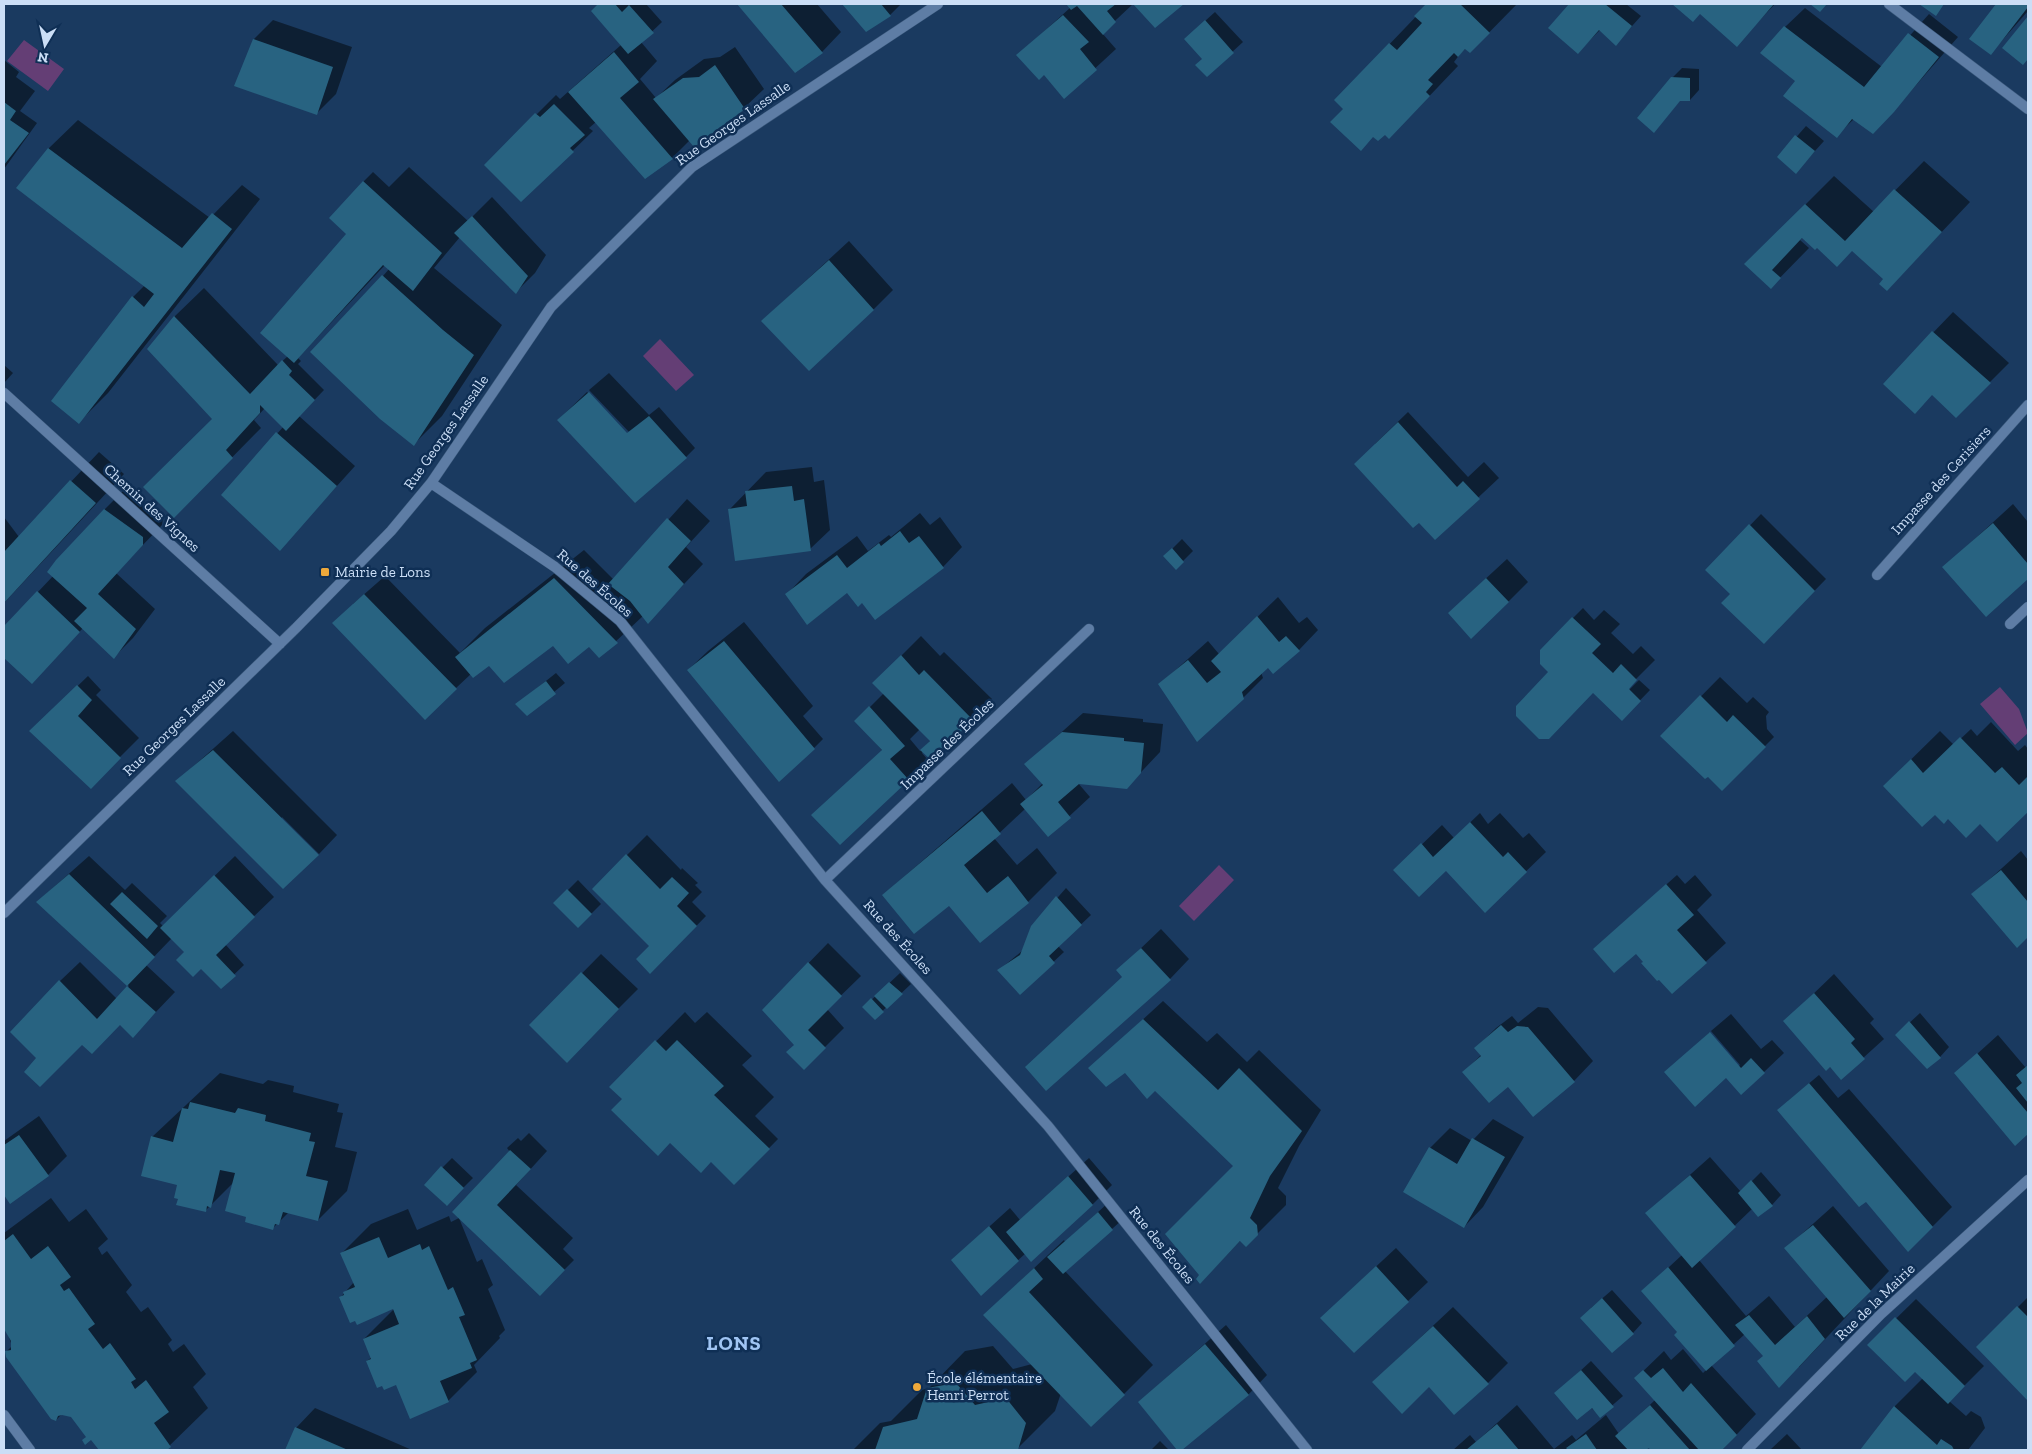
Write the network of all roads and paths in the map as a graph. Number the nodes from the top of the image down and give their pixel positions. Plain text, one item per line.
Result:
1 (938, 4) edge
2 (1889, 4) edge
3 (2028, 109) edge
4 (4, 393) edge
5 (2028, 405) edge
6 (431, 483) junction
7 (1877, 575) dead end
8 (2028, 607) edge
9 (2010, 624) dead end
10 (1089, 629) dead end
11 (280, 644) junction
12 (825, 880) junction
13 (4, 913) edge
14 (2028, 1180) edge
15 (4, 1414) edge
16 (30, 1450) edge
17 (1307, 1450) edge
18 (1747, 1450) edge

1 - 6 street, Rue Georges Lassalle
2 - 3 street
4 - 11 street, Chemin des Vignes
5 - 7 street, Impasse des Cerisiers
6 - 11 street, Rue Georges Lassalle
6 - 12 street, Rue des Écoles
8 - 9 street
10 - 12 street, Impasse des Écoles
11 - 13 street, Rue Georges Lassalle
12 - 17 street, Rue des Écoles
14 - 18 street, Rue de la Mairie
15 - 16 street

